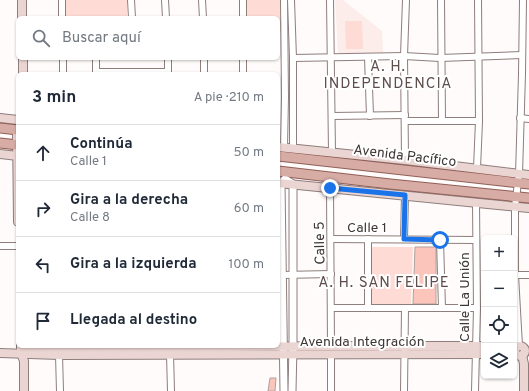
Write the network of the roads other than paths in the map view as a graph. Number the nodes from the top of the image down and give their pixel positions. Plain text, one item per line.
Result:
1 (22, 0) edge
2 (62, 0) edge
3 (131, 0) edge
4 (165, 0) edge
5 (202, 0) edge
6 (243, 0) edge
7 (284, 0) edge
8 (291, 0) edge
9 (330, 0) edge
10 (406, 0) edge
11 (441, 0) edge
12 (478, 0) edge
13 (523, 0) edge
14 (22, 16) edge
15 (62, 16) edge
16 (132, 16) edge
17 (166, 16) edge
18 (203, 16) edge
19 (243, 16) edge
20 (281, 35) edge
21 (292, 35) junction
22 (522, 55) junction
23 (404, 56) junction
24 (368, 57) junction
25 (478, 57) junction
26 (293, 58) junction
27 (331, 58) junction
28 (440, 58) junction
29 (23, 60) edge
30 (63, 60) edge
31 (96, 60) edge
32 (168, 60) edge
33 (204, 60) edge
34 (243, 60) edge
35 (23, 72) edge
36 (63, 72) edge
37 (96, 72) edge
38 (168, 72) edge
39 (204, 72) edge
40 (243, 72) edge
41 (526, 74) edge
42 (281, 97) edge
43 (293, 97) junction
44 (332, 116) junction
45 (370, 116) junction
46 (0, 118) edge
47 (405, 118) junction
48 (520, 118) junction
49 (529, 119) edge
50 (16, 120) edge
51 (442, 121) junction
52 (479, 121) junction
53 (0, 128) edge
54 (16, 130) edge
55 (0, 143) edge
56 (16, 145) edge
57 (281, 147) edge
58 (292, 149) junction
59 (332, 152) junction
60 (0, 154) edge
61 (16, 156) edge
62 (280, 156) edge
63 (405, 160) junction
64 (477, 168) junction
65 (529, 175) edge
66 (281, 177) edge
67 (518, 178) junction
68 (292, 184) junction
69 (529, 184) edge
70 (330, 188) junction
71 (405, 195) junction
72 (516, 197) junction
73 (529, 198) edge
74 (476, 202) junction
75 (515, 207) junction
76 (529, 208) edge
77 (280, 220) edge
78 (331, 239) junction
79 (368, 239) junction
80 (404, 239) junction
81 (440, 240) junction
82 (476, 240) junction
83 (0, 246) edge
84 (16, 246) edge
85 (514, 271) edge
86 (282, 274) junction
87 (293, 274) junction
88 (331, 274) junction
89 (476, 275) junction
90 (481, 275) edge
91 (517, 275) edge
92 (529, 275) edge
93 (516, 307) edge
94 (280, 308) edge
95 (331, 308) junction
96 (368, 308) junction
97 (405, 308) junction
98 (442, 308) junction
99 (477, 308) junction
100 (0, 348) edge
101 (59, 348) edge
102 (121, 348) edge
103 (172, 349) edge
104 (293, 350) junction
105 (331, 350) junction
106 (404, 350) junction
107 (480, 350) edge
108 (25, 351) edge
109 (521, 351) edge
110 (0, 353) edge
111 (283, 354) junction
112 (59, 355) junction
113 (24, 391) edge
114 (60, 391) edge
115 (171, 391) edge
116 (284, 391) edge
117 (292, 391) edge
118 (331, 391) edge
119 (404, 391) edge
120 (475, 391) edge
121 (524, 391) edge

1 - 14 main road
2 - 15 street
3 - 16 street
4 - 17 street
5 - 18 street
6 - 19 street
7 - 20 street
8 - 21 street
9 - 27 street
10 - 23 street
11 - 28 street
12 - 25 street
13 - 22 street
20 - 21 street
20 - 42 street
21 - 26 street
22 - 25 street
22 - 41 street
23 - 24 street
23 - 28 street
23 - 47 street
24 - 27 street
24 - 45 street
25 - 28 street
25 - 52 street
26 - 27 street
26 - 43 street
27 - 44 street
28 - 51 street
29 - 35 main road
30 - 36 street
31 - 37 street
32 - 38 street
33 - 39 street
34 - 40 street
41 - 48 street
42 - 43 street
42 - 57 street
43 - 58 street
44 - 45 street
44 - 59 street
45 - 47 street
46 - 50 main road
47 - 51 street
47 - 63 street
48 - 49 street
48 - 67 street
51 - 52 street
52 - 64 street
53 - 54 main road
55 - 56 main road
57 - 58 main road
58 - 59 main road
59 - 63 main road
60 - 61 main road
62 - 67 main road, Avenida Pacífico
63 - 64 main road
64 - 67 main road
65 - 67 main road
66 - 68 main road
66 - 72 main road
66 - 77 street
67 - 69 main road, Avenida Pacífico
67 - 72 street
68 - 70 main road
68 - 87 street
70 - 71 main road
70 - 78 street, Calle 5
71 - 74 main road
71 - 80 street
72 - 73 main road
72 - 75 street
74 - 75 main road
74 - 82 street, Calle La Unión
75 - 76 main road
75 - 85 street
77 - 86 street
78 - 79 street, Calle 1
78 - 88 street, Calle 5
79 - 80 street, Calle 1
79 - 96 street
80 - 81 street, Calle 1
81 - 82 street, Calle 1
81 - 98 street
82 - 89 street, Calle La Unión
83 - 84 street
86 - 87 street
86 - 94 street
87 - 88 street
87 - 104 street
88 - 95 street, Calle 5
89 - 90 street
89 - 99 street, Calle La Unión
91 - 92 street
93 - 109 street
94 - 111 street
95 - 96 street
95 - 105 street, Calle 5
96 - 97 street
97 - 98 street
97 - 106 street
98 - 99 street
99 - 107 street, Calle La Unión
100 - 108 main road
101 - 108 main road
102 - 103 main road
103 - 111 main road, Avenida Integración
103 - 112 main road
103 - 115 street
104 - 105 main road, Avenida Integración
104 - 111 main road, Avenida Integración
104 - 117 street
105 - 106 main road, Avenida Integración
105 - 118 street, Calle 5
106 - 107 main road, Avenida Integración
106 - 119 street
107 - 120 street, Calle La Unión
108 - 110 main road
108 - 112 main road
108 - 113 main road
109 - 121 main road
111 - 116 street
112 - 114 street

